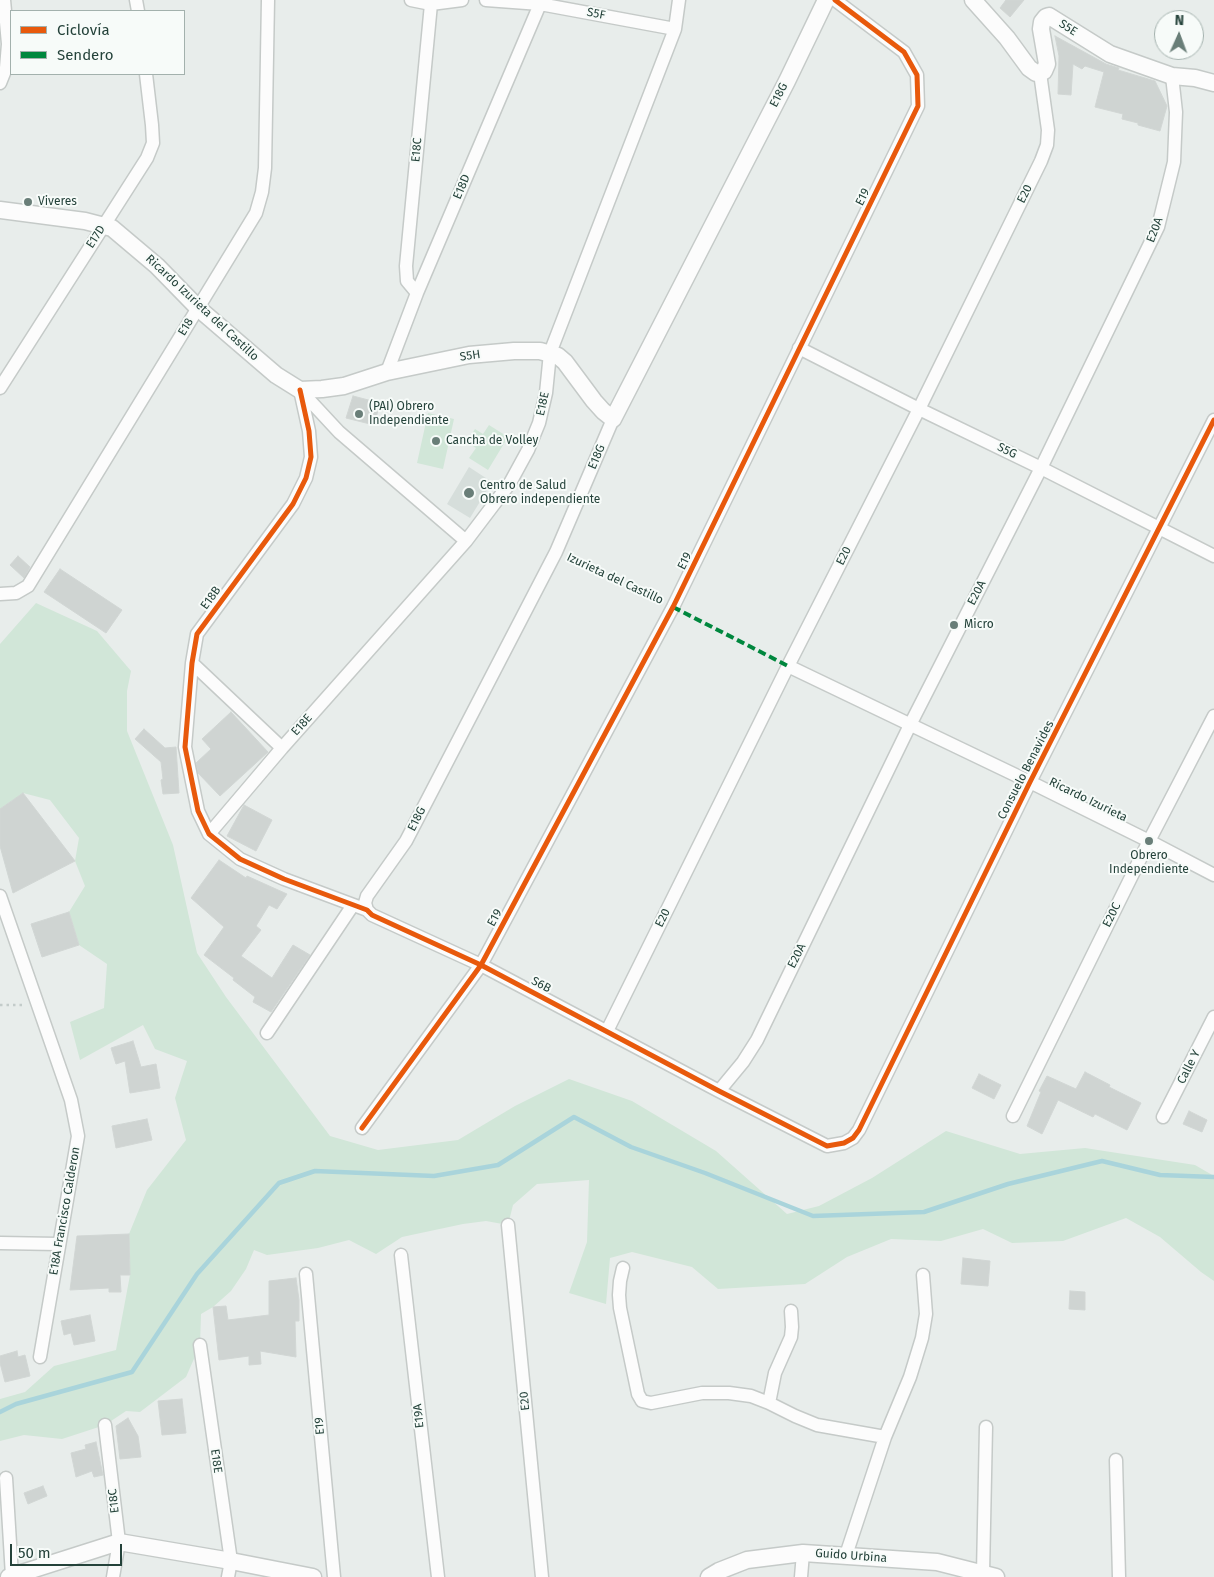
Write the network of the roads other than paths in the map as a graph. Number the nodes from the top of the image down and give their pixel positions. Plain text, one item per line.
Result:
1 (4, 0) edge
2 (268, 0) edge
3 (411, 0) edge
4 (462, 0) edge
5 (486, 0) edge
6 (680, 0) edge
7 (826, 0) edge
8 (835, 0) edge
9 (973, 0) edge
10 (431, 4) junction
11 (540, 4) junction
12 (675, 30) junction
13 (1040, 73) junction
14 (146, 75) edge
15 (1172, 76) junction
16 (0, 83) edge
17 (1214, 83) edge
18 (0, 210) edge
19 (104, 225) junction
20 (417, 293) junction
21 (198, 308) junction
22 (799, 348) junction
23 (550, 353) junction
24 (387, 372) junction
25 (0, 388) edge
26 (300, 390) junction
27 (919, 409) junction
28 (613, 419) junction
29 (1214, 420) edge
30 (1041, 468) junction
31 (1159, 528) junction
32 (466, 541) junction
33 (1214, 556) edge
34 (0, 594) edge
35 (192, 664) junction
36 (788, 666) junction
37 (1214, 716) edge
38 (910, 725) junction
39 (282, 748) junction
40 (1030, 782) junction
41 (210, 834) junction
42 (1149, 841) junction
43 (1214, 875) edge
44 (0, 896) edge
45 (354, 905) junction
46 (367, 910) junction
47 (481, 964) junction
48 (1214, 1017) edge
49 (607, 1031) junction
50 (267, 1033) dead end
51 (719, 1091) junction
52 (1013, 1116) dead end
53 (1163, 1117) dead end
54 (362, 1128) dead end
55 (859, 1130) joint
56 (508, 1225) dead end
57 (0, 1243) edge
58 (58, 1244) junction
59 (401, 1255) dead end
60 (624, 1268) dead end
61 (306, 1274) dead end
62 (923, 1275) dead end
63 (791, 1311) dead end
64 (200, 1345) dead end
65 (40, 1357) dead end
66 (769, 1403) junction
67 (105, 1425) dead end
68 (986, 1427) dead end
69 (886, 1437) junction
70 (1116, 1460) dead end
71 (6, 1478) dead end
72 (119, 1542) junction
73 (802, 1553) junction
74 (846, 1555) junction
75 (230, 1569) edge
76 (989, 1575) edge
77 (10, 1577) edge
78 (114, 1577) edge
79 (313, 1577) edge
80 (334, 1577) edge
81 (438, 1577) edge
82 (542, 1577) edge
83 (709, 1577) edge
84 (800, 1577) edge
85 (1119, 1577) edge

1 - 16 street
2 - 21 street, E18
3 - 10 street
4 - 10 street
5 - 11 street, S5F
6 - 12 street, E18E
7 - 28 street, E18G
8 - 22 street, E19
9 - 13 street
10 - 20 street, E18C
11 - 12 street, S5F
11 - 20 street, E18D
12 - 23 street, E18E
13 - 15 street, S5E
13 - 27 street, E20
14 - 19 street, E17D
15 - 17 street, S5E
15 - 30 street, E20A
18 - 19 street, Ricardo Izurieta del Castillo
19 - 21 street, Ricardo Izurieta del Castillo
19 - 25 street, E17D
20 - 24 street, E18D
21 - 26 street, Ricardo Izurieta del Castillo
21 - 34 street, E18
22 - 27 street, S5G
22 - 47 street, E19
23 - 24 street, S5H
23 - 28 street
23 - 32 street, E18E
24 - 26 street, S5H
26 - 32 street, Ricardo Izurieta del Castillo
26 - 35 street, E18B
27 - 30 street, S5G
27 - 36 street, E20
28 - 46 street, E18G
29 - 31 street, Consuelo Benavides
30 - 31 street, S5G
30 - 38 street, E20A
31 - 33 street, S5G
31 - 40 street, Consuelo Benavides
32 - 39 street, E18E
35 - 39 street
35 - 41 street, E18B
36 - 38 street, Ricardo Izurieta
36 - 49 street, E20
37 - 42 street, E20C
38 - 40 street, Ricardo Izurieta
38 - 51 street, E20A
39 - 41 street, E18E
40 - 42 street, Ricardo Izurieta
40 - 55 street, Consuelo Benavides
41 - 45 street, S6B
42 - 43 street, Ricardo Izurieta
42 - 52 street, E20C
44 - 58 street, E18A Francisco Calderon
45 - 46 street, S6B
45 - 50 street
46 - 47 street, S6B
47 - 49 street, S6B
47 - 54 street, E19
48 - 53 street, Calle Y
49 - 51 street, S6B
51 - 55 street, S6B
56 - 82 street, E20
57 - 58 street
58 - 65 street, E18A Francisco Calderon
59 - 81 street, E19A
60 - 66 street
61 - 80 street, E19
62 - 69 street
63 - 66 street
64 - 75 street, E18E
66 - 69 street
67 - 72 street, E18C
68 - 76 street
69 - 74 street
70 - 85 street
71 - 77 street
72 - 75 street
72 - 77 street
72 - 78 street, E18C
73 - 74 street, Guido Urbina
73 - 83 street, Guido Urbina
73 - 84 street
74 - 76 street, Guido Urbina
75 - 79 street

